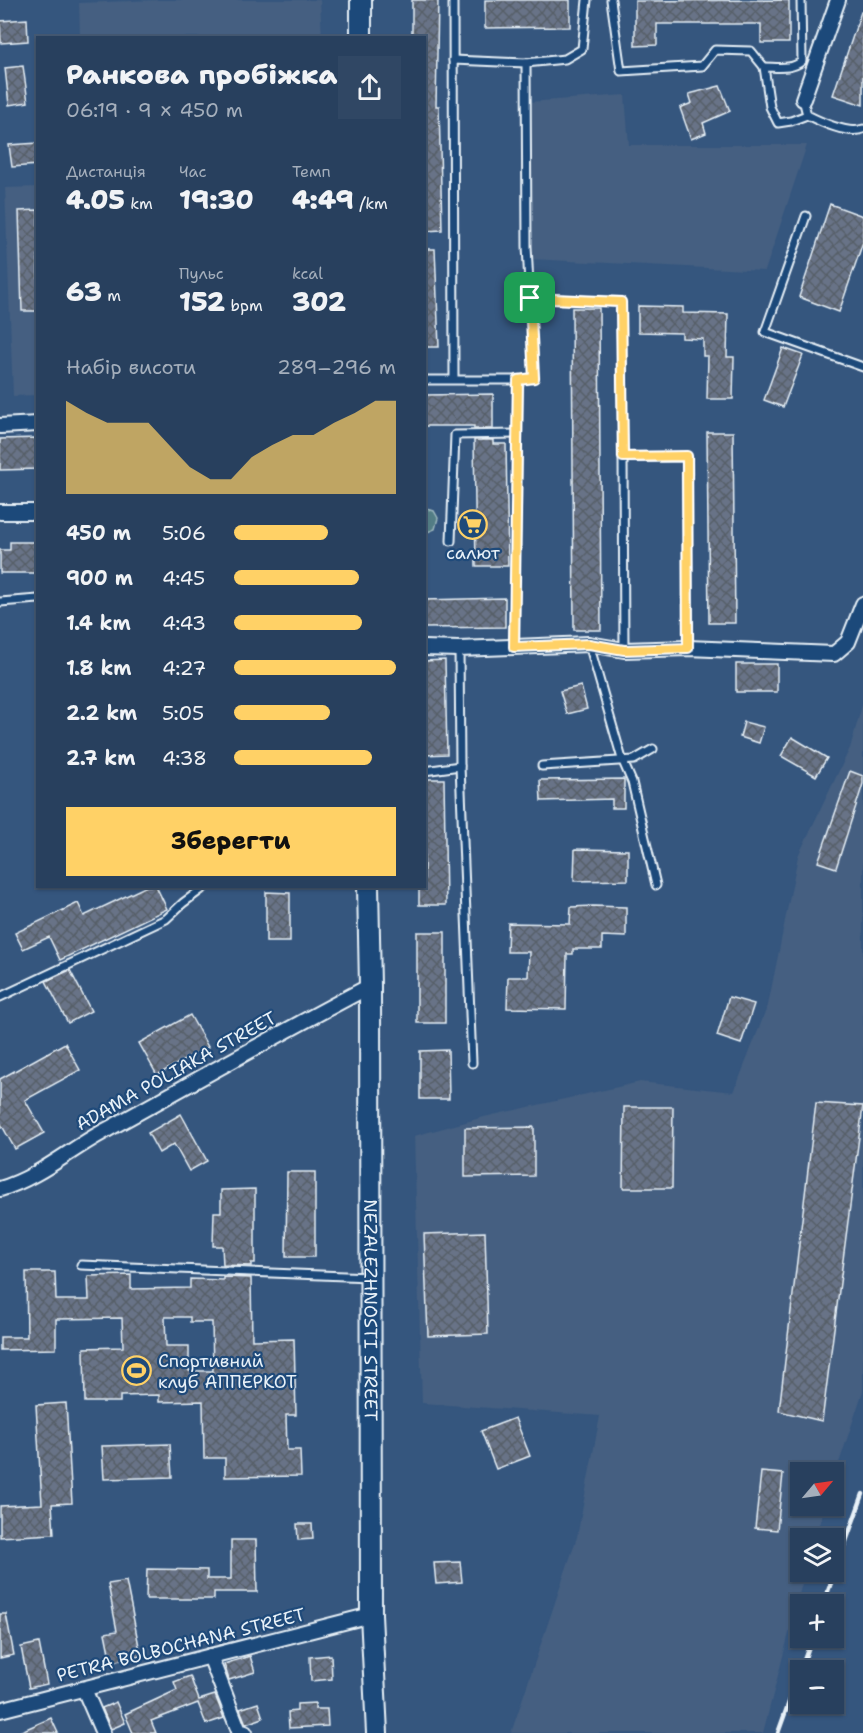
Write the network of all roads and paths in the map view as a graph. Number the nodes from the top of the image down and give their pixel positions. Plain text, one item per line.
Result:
1 (361, 0) edge
2 (453, 0) edge
3 (587, 0) edge
4 (611, 0) edge
5 (801, 0) edge
6 (838, 0) edge
7 (361, 36) edge
8 (453, 60) junction
9 (526, 63) junction
10 (765, 67) junction
11 (803, 99) joint
12 (807, 115) junction
13 (863, 129) edge
14 (806, 216) dead end
15 (530, 298) junction
16 (863, 368) edge
17 (454, 379) junction
18 (426, 380) edge
19 (518, 380) junction
20 (36, 424) edge
21 (0, 426) edge
22 (517, 434) junction
23 (623, 457) junction
24 (0, 512) edge
25 (36, 512) edge
26 (451, 541) dead end
27 (36, 599) edge
28 (0, 602) edge
29 (863, 604) edge
30 (589, 644) junction
31 (514, 647) junction
32 (426, 648) edge
33 (688, 648) junction
34 (459, 649) junction
35 (624, 650) junction
36 (653, 749) dead end
37 (622, 759) junction
38 (460, 766) junction
39 (542, 766) dead end
40 (426, 771) edge
41 (656, 885) dead end
42 (203, 888) edge
43 (368, 888) edge
44 (370, 986) junction
45 (0, 997) edge
46 (472, 1063) dead end
47 (0, 1189) edge
48 (81, 1265) dead end
49 (371, 1277) junction
50 (371, 1615) junction
51 (210, 1656) junction
52 (84, 1689) junction
53 (0, 1710) edge
54 (103, 1733) edge
55 (245, 1733) edge
56 (377, 1733) edge

1 - 7 main road
2 - 8 lane
3 - 9 lane
4 - 10 lane
5 - 10 lane
6 - 11 street
8 - 9 lane
8 - 17 lane
9 - 15 lane
10 - 12 lane
11 - 12 lane
12 - 13 lane
14 - 16 lane
15 - 19 lane
15 - 23 lane
17 - 18 lane
17 - 19 lane
19 - 22 lane
20 - 21 street
22 - 26 lane
22 - 31 lane
23 - 33 lane
23 - 35 lane
24 - 25 street
27 - 28 lane
29 - 33 street
30 - 31 street
30 - 35 street
30 - 37 lane
31 - 34 street
32 - 34 street
33 - 35 street
34 - 38 lane
36 - 37 lane
37 - 39 lane
37 - 41 lane
38 - 40 lane
38 - 46 lane
42 - 45 lane
43 - 44 main road, NEZALEZHNOSTI STREET
44 - 47 street, ADAMA POLIAKA STREET
44 - 49 main road, NEZALEZHNOSTI STREET
48 - 49 lane
49 - 50 main road, NEZALEZHNOSTI STREET
50 - 51 street, PETRA BOLBOCHANA STREET
50 - 56 main road, NEZALEZHNOSTI STREET
51 - 52 street, PETRA BOLBOCHANA STREET
51 - 55 street
52 - 53 street, PETRA BOLBOCHANA STREET
52 - 54 street

